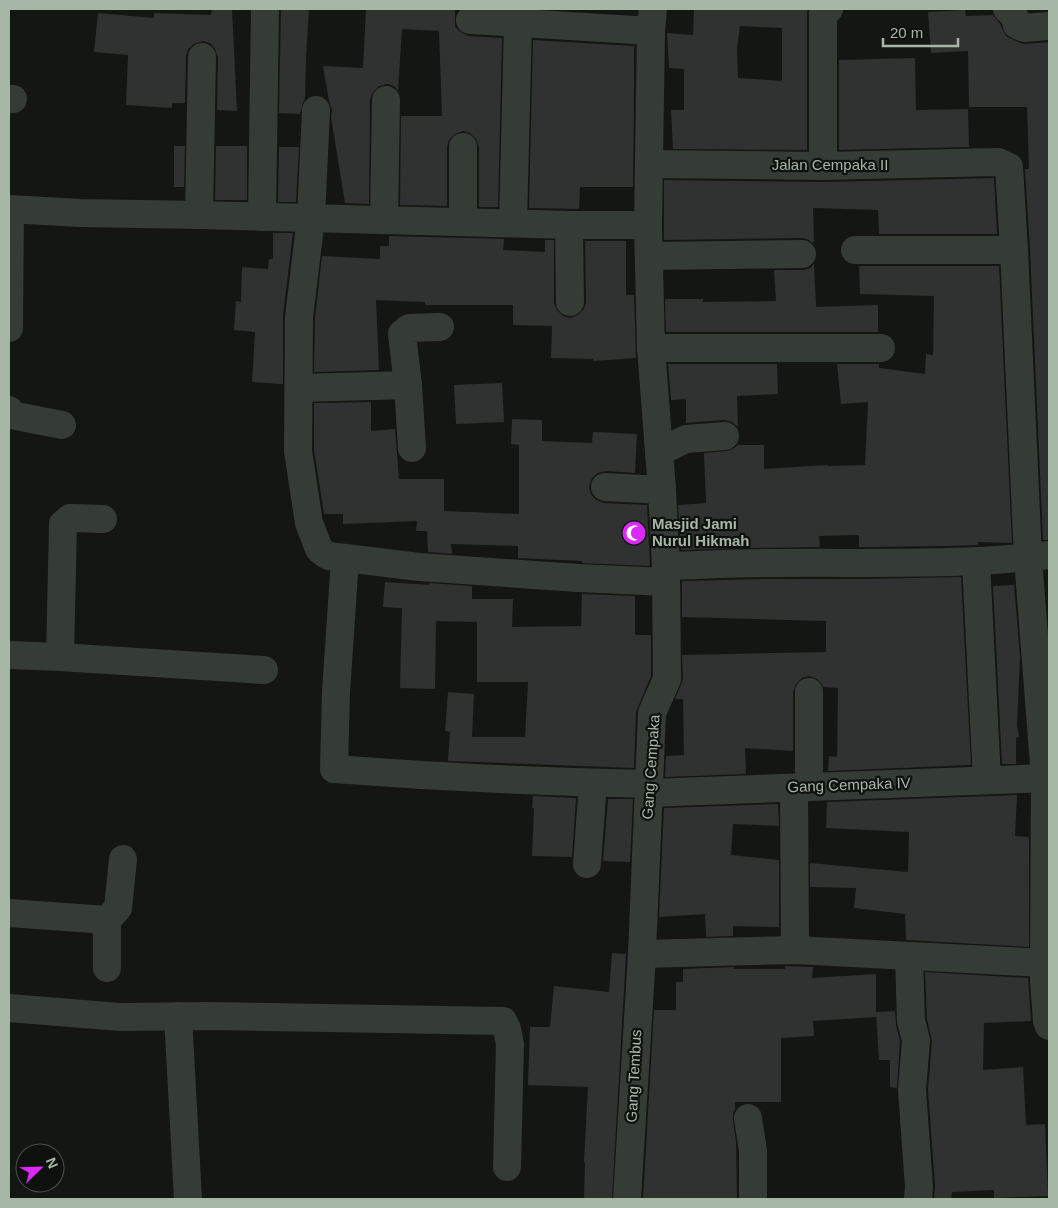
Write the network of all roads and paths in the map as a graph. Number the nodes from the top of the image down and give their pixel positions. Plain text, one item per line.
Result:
1 (265, 9) edge
2 (829, 9) edge
3 (1007, 9) edge
4 (470, 20) dead end
5 (652, 20) edge
6 (518, 23) junction
7 (1049, 26) edge
8 (202, 57) dead end
9 (386, 100) dead end
10 (316, 110) dead end
11 (462, 147) dead end
12 (649, 164) junction
13 (823, 166) junction
14 (9, 209) edge
15 (200, 215) junction
16 (262, 216) junction
17 (311, 218) junction
18 (384, 220) junction
19 (463, 222) junction
20 (513, 223) junction
21 (569, 225) junction
22 (648, 225) junction
23 (855, 250) dead end
24 (1014, 250) junction
25 (802, 254) dead end
26 (649, 256) junction
27 (570, 302) dead end
28 (440, 327) dead end
29 (9, 328) edge
30 (651, 348) junction
31 (881, 348) dead end
32 (408, 385) junction
33 (299, 388) junction
34 (9, 410) edge
35 (62, 425) dead end
36 (725, 436) dead end
37 (412, 448) dead end
38 (659, 452) junction
39 (605, 487) dead end
40 (662, 490) junction
41 (103, 518) dead end
42 (1038, 557) edge
43 (345, 559) junction
44 (976, 562) junction
45 (666, 574) junction
46 (9, 655) edge
47 (60, 657) junction
48 (264, 670) dead end
49 (809, 692) dead end
50 (1047, 778) edge
51 (987, 780) junction
52 (593, 782) junction
53 (802, 787) junction
54 (649, 788) junction
55 (123, 859) dead end
56 (587, 864) dead end
57 (9, 913) edge
58 (107, 920) junction
59 (795, 950) junction
60 (642, 954) junction
61 (908, 956) junction
62 (1044, 963) junction
63 (108, 968) dead end
64 (9, 1008) edge
65 (178, 1016) junction
66 (1049, 1026) edge
67 (748, 1118) dead end
68 (507, 1167) dead end
69 (188, 1199) edge
70 (627, 1199) edge
71 (753, 1199) edge
72 (918, 1199) edge

1 - 16 street
2 - 13 street
3 - 7 street
4 - 6 street
5 - 6 street
5 - 12 street, Gang Cempaka
6 - 20 street
8 - 15 street
9 - 18 street
10 - 17 street
11 - 19 street
12 - 13 street, Jalan Cempaka II
12 - 22 street, Gang Cempaka
13 - 24 street, Jalan Cempaka II
14 - 15 street
14 - 29 street
15 - 16 street
16 - 17 street
17 - 18 street
17 - 33 street
18 - 19 street
19 - 20 street
20 - 21 street
21 - 22 street
21 - 27 street
22 - 26 street, Gang Cempaka
23 - 24 street
24 - 42 street
25 - 26 street
26 - 30 street, Gang Cempaka
28 - 32 street
30 - 31 street
30 - 38 street, Gang Cempaka
32 - 33 street
32 - 37 street
33 - 43 street
34 - 35 street
36 - 38 street
38 - 40 street, Gang Cempaka
39 - 40 street
40 - 45 street, Gang Cempaka
41 - 47 street
42 - 44 street
42 - 50 street
43 - 45 street
43 - 52 street, Gang Cempaka IV
44 - 45 street
44 - 51 street
45 - 54 street, Gang Cempaka
46 - 47 street
47 - 48 street
49 - 53 street
50 - 51 street, Gang Cempaka IV
50 - 62 street
51 - 53 street, Gang Cempaka IV
52 - 54 street, Gang Cempaka IV
52 - 56 street
53 - 54 street, Gang Cempaka IV
53 - 59 street
54 - 60 street, Gang Cempaka
55 - 58 street
57 - 58 street
58 - 63 street
59 - 60 street
59 - 61 street
60 - 70 street, Gang Tembus
61 - 62 street
61 - 72 street
62 - 66 street
64 - 65 street
65 - 68 street
65 - 69 street
67 - 71 street

